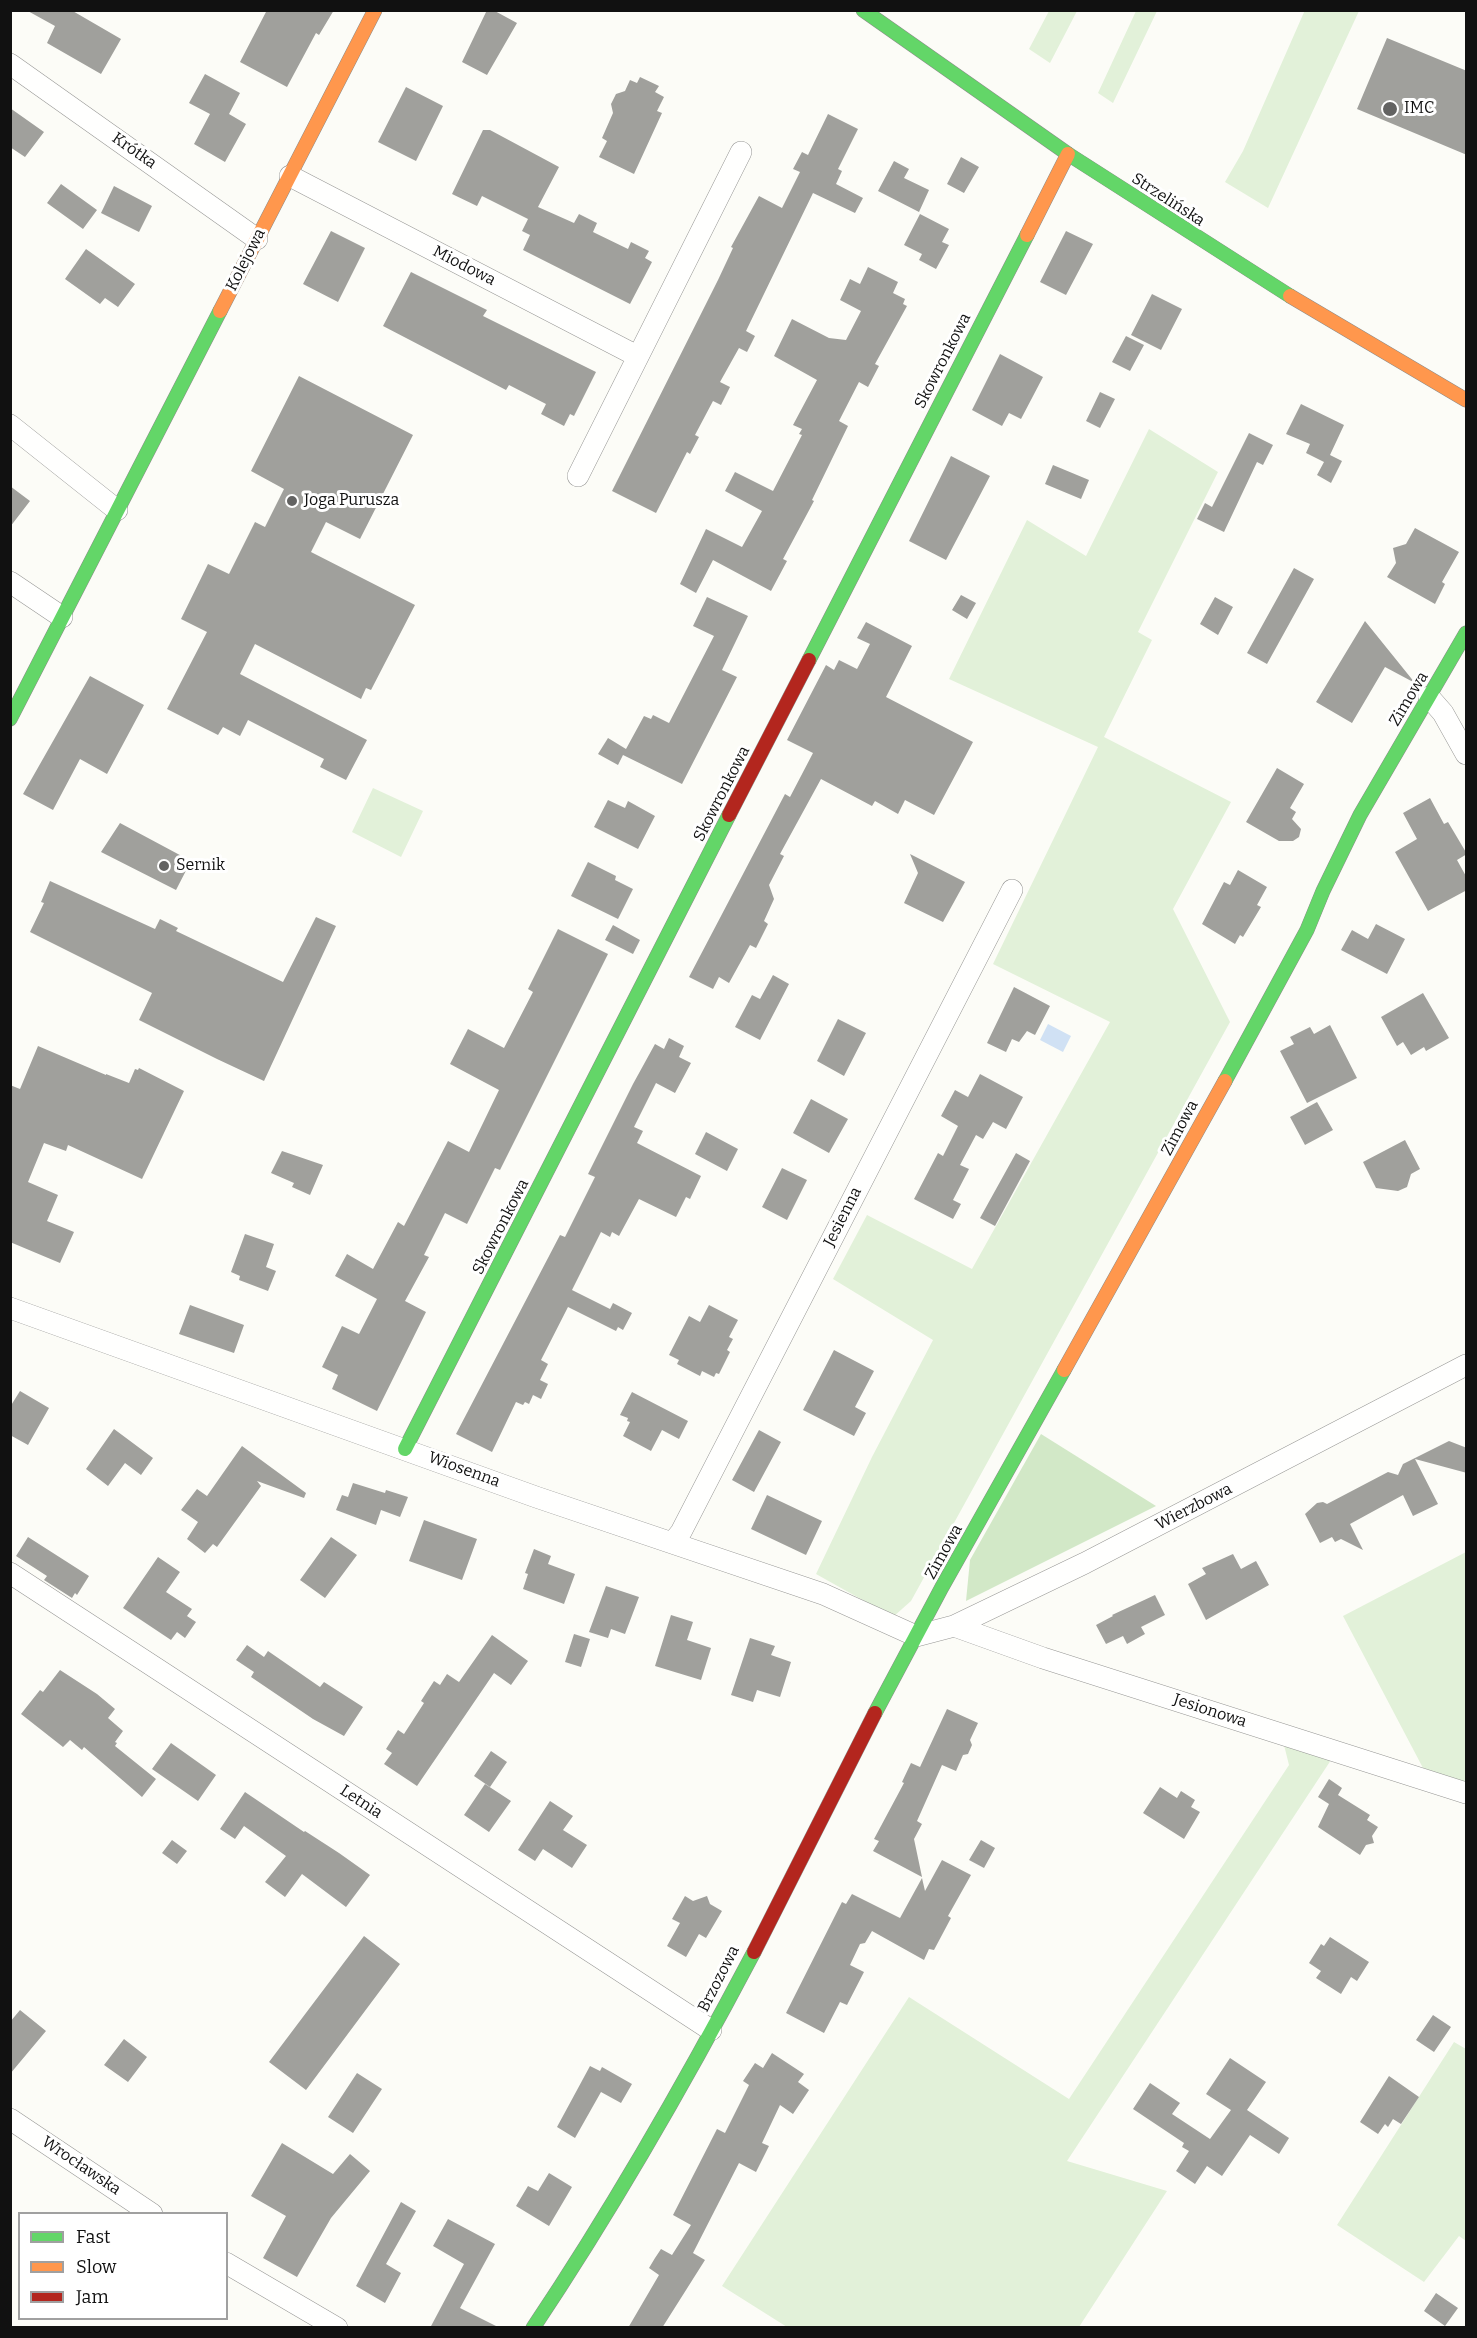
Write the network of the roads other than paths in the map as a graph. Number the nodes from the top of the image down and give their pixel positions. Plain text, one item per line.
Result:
1 (375, 10) edge
2 (863, 10) edge
3 (10, 64) edge
4 (741, 152) dead end
5 (1068, 154) junction
6 (290, 176) junction
7 (257, 239) junction
8 (637, 356) junction
9 (1467, 400) edge
10 (10, 425) edge
11 (578, 477) dead end
12 (117, 510) junction
13 (10, 582) edge
14 (62, 616) junction
15 (1467, 633) edge
16 (1429, 697) junction
17 (10, 718) edge
18 (1467, 754) edge
19 (1012, 890) dead end
20 (10, 1308) edge
21 (1467, 1365) edge
22 (405, 1449) junction
23 (673, 1542) junction
24 (10, 1573) edge
25 (954, 1626) junction
26 (916, 1636) junction
27 (1467, 1793) edge
28 (711, 2030) junction
29 (10, 2119) edge
30 (149, 2212) edge
31 (228, 2264) edge
32 (337, 2328) edge
33 (533, 2328) edge

1 - 6 street, Kolejowa
2 - 5 street, Strzelińska
3 - 7 street, Krótka
4 - 8 street
5 - 9 street, Strzelińska
5 - 22 street, Skowronkowa
6 - 7 street, Kolejowa
6 - 8 street, Miodowa
7 - 12 street, Kolejowa
8 - 11 street
10 - 12 street
12 - 14 street, Kolejowa
13 - 14 street
14 - 17 street, Kolejowa
15 - 16 street, Zimowa
16 - 18 street
16 - 26 street, Zimowa
19 - 23 street, Jesienna
20 - 22 street, Wiosenna
21 - 25 street, Wierzbowa
22 - 23 street, Wiosenna
23 - 26 street, Wiosenna
24 - 28 street, Letnia
25 - 26 street, Wierzbowa
25 - 27 street, Jesionowa
26 - 28 street, Brzozowa
28 - 33 street, Brzozowa
29 - 30 street, Wrocławska
31 - 32 street

